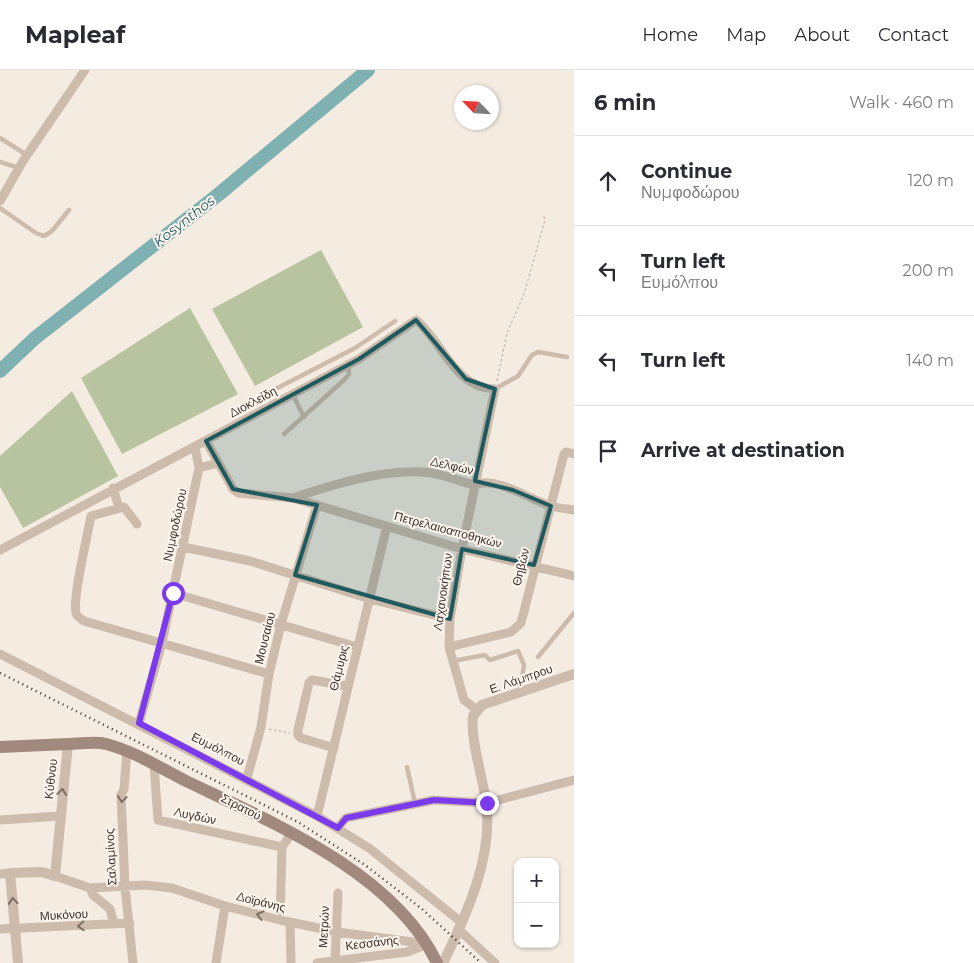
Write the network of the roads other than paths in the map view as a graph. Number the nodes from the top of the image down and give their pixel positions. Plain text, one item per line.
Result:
1 (85, 70) edge
2 (0, 138) edge
3 (27, 155) junction
4 (0, 162) edge
5 (19, 168) junction
6 (1, 199) edge
7 (0, 208) edge
8 (69, 210) dead end
9 (395, 321) dead end
10 (355, 348) junction
11 (567, 357) dead end
12 (359, 359) junction
13 (348, 365) junction
14 (495, 389) junction
15 (293, 395) junction
16 (262, 396) dead end
17 (304, 416) junction
18 (284, 434) dead end
19 (206, 442) junction
20 (195, 447) junction
21 (574, 454) edge
22 (218, 463) junction
23 (199, 468) junction
24 (474, 486) junction
25 (113, 488) junction
26 (293, 498) junction
27 (317, 506) junction
28 (551, 506) junction
29 (119, 508) junction
30 (574, 510) edge
31 (138, 524) dead end
32 (386, 526) junction
33 (183, 547) junction
34 (462, 549) junction
35 (0, 550) edge
36 (534, 566) junction
37 (295, 575) junction
38 (574, 576) edge
39 (173, 593) junction
40 (370, 599) junction
41 (574, 613) edge
42 (450, 619) junction
43 (281, 624) junction
44 (162, 643) junction
45 (449, 646) junction
46 (357, 647) junction
47 (0, 654) edge
48 (538, 657) dead end
49 (451, 662) junction
50 (270, 674) junction
51 (574, 674) edge
52 (347, 686) junction
53 (519, 693) junction
54 (477, 710) junction
55 (139, 723) junction
56 (68, 744) junction
57 (0, 747) edge
58 (334, 748) junction
59 (127, 751) junction
60 (154, 765) junction
61 (407, 767) dead end
62 (247, 778) junction
63 (574, 780) edge
64 (415, 803) junction
65 (487, 803) junction
66 (60, 816) junction
67 (317, 816) junction
68 (0, 820) edge
69 (338, 828) junction
70 (291, 834) junction
71 (282, 847) junction
72 (5, 874) edge
73 (55, 876) junction
74 (125, 887) junction
75 (90, 888) junction
76 (338, 893) dead end
77 (225, 906) junction
78 (280, 920) junction
79 (290, 922) junction
80 (130, 923) junction
81 (114, 924) junction
82 (460, 926) junction
83 (0, 929) edge
84 (16, 930) junction
85 (337, 932) junction
86 (428, 944) junction
87 (335, 962) edge
88 (18, 963) edge
89 (134, 963) edge
90 (216, 963) edge
91 (291, 963) edge
92 (317, 963) edge
93 (437, 963) edge
94 (444, 963) edge
95 (495, 963) edge

1 - 3 street
2 - 3 lane
3 - 5 street
4 - 5 lane
5 - 6 street
7 - 8 lane
9 - 10 lane
10 - 12 lane
10 - 16 lane
11 - 14 lane
12 - 13 street, Διοκλείδη
12 - 14 street, Διοκλείδη
13 - 15 street, Διοκλείδη
13 - 17 lane
14 - 24 street, Λαχανοκήπων
15 - 17 lane
15 - 19 street, Διοκλείδη
17 - 18 lane
19 - 20 street, Διοκλείδη
19 - 22 street
20 - 23 street, Νυμφοδώρου
20 - 25 street, Διοκλείδη
21 - 28 street, Θηβών
22 - 23 street
22 - 26 street
23 - 33 street, Νυμφοδώρου
24 - 26 street, Δελφών
24 - 28 street, Δελφών
24 - 34 street, Λαχανοκήπων
25 - 29 street
25 - 35 street, Διοκλείδη
26 - 27 street, Πετρελαιοαποθηκών
27 - 32 street, Πετρελαιοαποθηκών
27 - 37 street, Μουσαίου
28 - 30 street, Δελφών
28 - 36 street, Θηβών
29 - 31 street
29 - 44 street
32 - 34 street, Πετρελαιοαποθηκών
32 - 40 street, Θάμυρις
33 - 37 street
33 - 39 street, Νυμφοδώρου
34 - 36 street, Πετρελαιοαποθηκών
34 - 42 street, Λαχανοκήπων
36 - 38 street, Πετρελαιοαποθηκών
36 - 45 street, Θηβών
37 - 40 street
37 - 43 street, Μουσαίου
39 - 43 street
39 - 44 street, Νυμφοδώρου
40 - 42 street
40 - 46 street, Θάμυρις
41 - 48 lane
42 - 45 street, Λαχανοκήπων
43 - 46 street
43 - 50 street, Μουσαίου
44 - 50 street
44 - 55 street, Νυμφοδώρου
45 - 49 street, Λαχανοκήπων
46 - 52 street, Θάμυρις
47 - 55 street, Ευμόλπου
49 - 53 lane
49 - 54 street, Λαχανοκήπων
50 - 62 street, Μουσαίου
51 - 53 street, Ε. Λάμπρου
52 - 58 street, Θάμυρις
52 - 58 street
53 - 54 street, Ε. Λάμπρου
54 - 65 street
55 - 62 street, Ευμόλπου
56 - 57 main road, Στρατού
56 - 59 main road, Στρατού
66 -> 56 street, Κύθνου
58 - 67 street, Θάμυρις
59 - 60 main road, Στρατού
59 -> 74 street, Σαλαμίνος
60 - 70 main road, Στρατού
60 - 71 street, Λυγδών
61 - 64 lane
62 - 67 street, Ευμόλπου
63 - 65 street
64 - 65 street
64 - 69 street
65 - 82 street
66 - 68 street, Κύθνου
66 - 73 street, Κύθνου
67 - 69 street, Ευμόλπου
69 - 82 street, Ευμόλπου
70 - 71 street
70 - 86 main road, Στρατού
71 - 78 street
72 - 73 street, Δοϊράνης
84 -> 72 street
73 - 75 street, Δοϊράνης
74 - 75 street, Δοϊράνης
74 - 77 street, Δοϊράνης
74 - 80 street, Σαλαμίνος
75 - 81 street, Δοϊράνης
76 - 85 street, Μετρών
78 -> 77 street, Δοϊράνης
77 - 90 street
78 - 79 street, Δοϊράνης
79 - 85 street, Δοϊράνης
79 - 91 street
80 - 81 street, Μυκόνου
80 - 89 street, Σαλαμίνος
81 -> 84 street, Μυκόνου
82 - 94 street
82 - 95 street, Ευμόλπου
83 - 84 street, Μυκόνου
84 - 88 street
85 - 86 street, Δοϊράνης
85 - 87 street, Μετρών
86 - 87 street, Κεσσάνης
86 - 93 main road, Στρατού
87 - 92 street, Κεσσάνης

